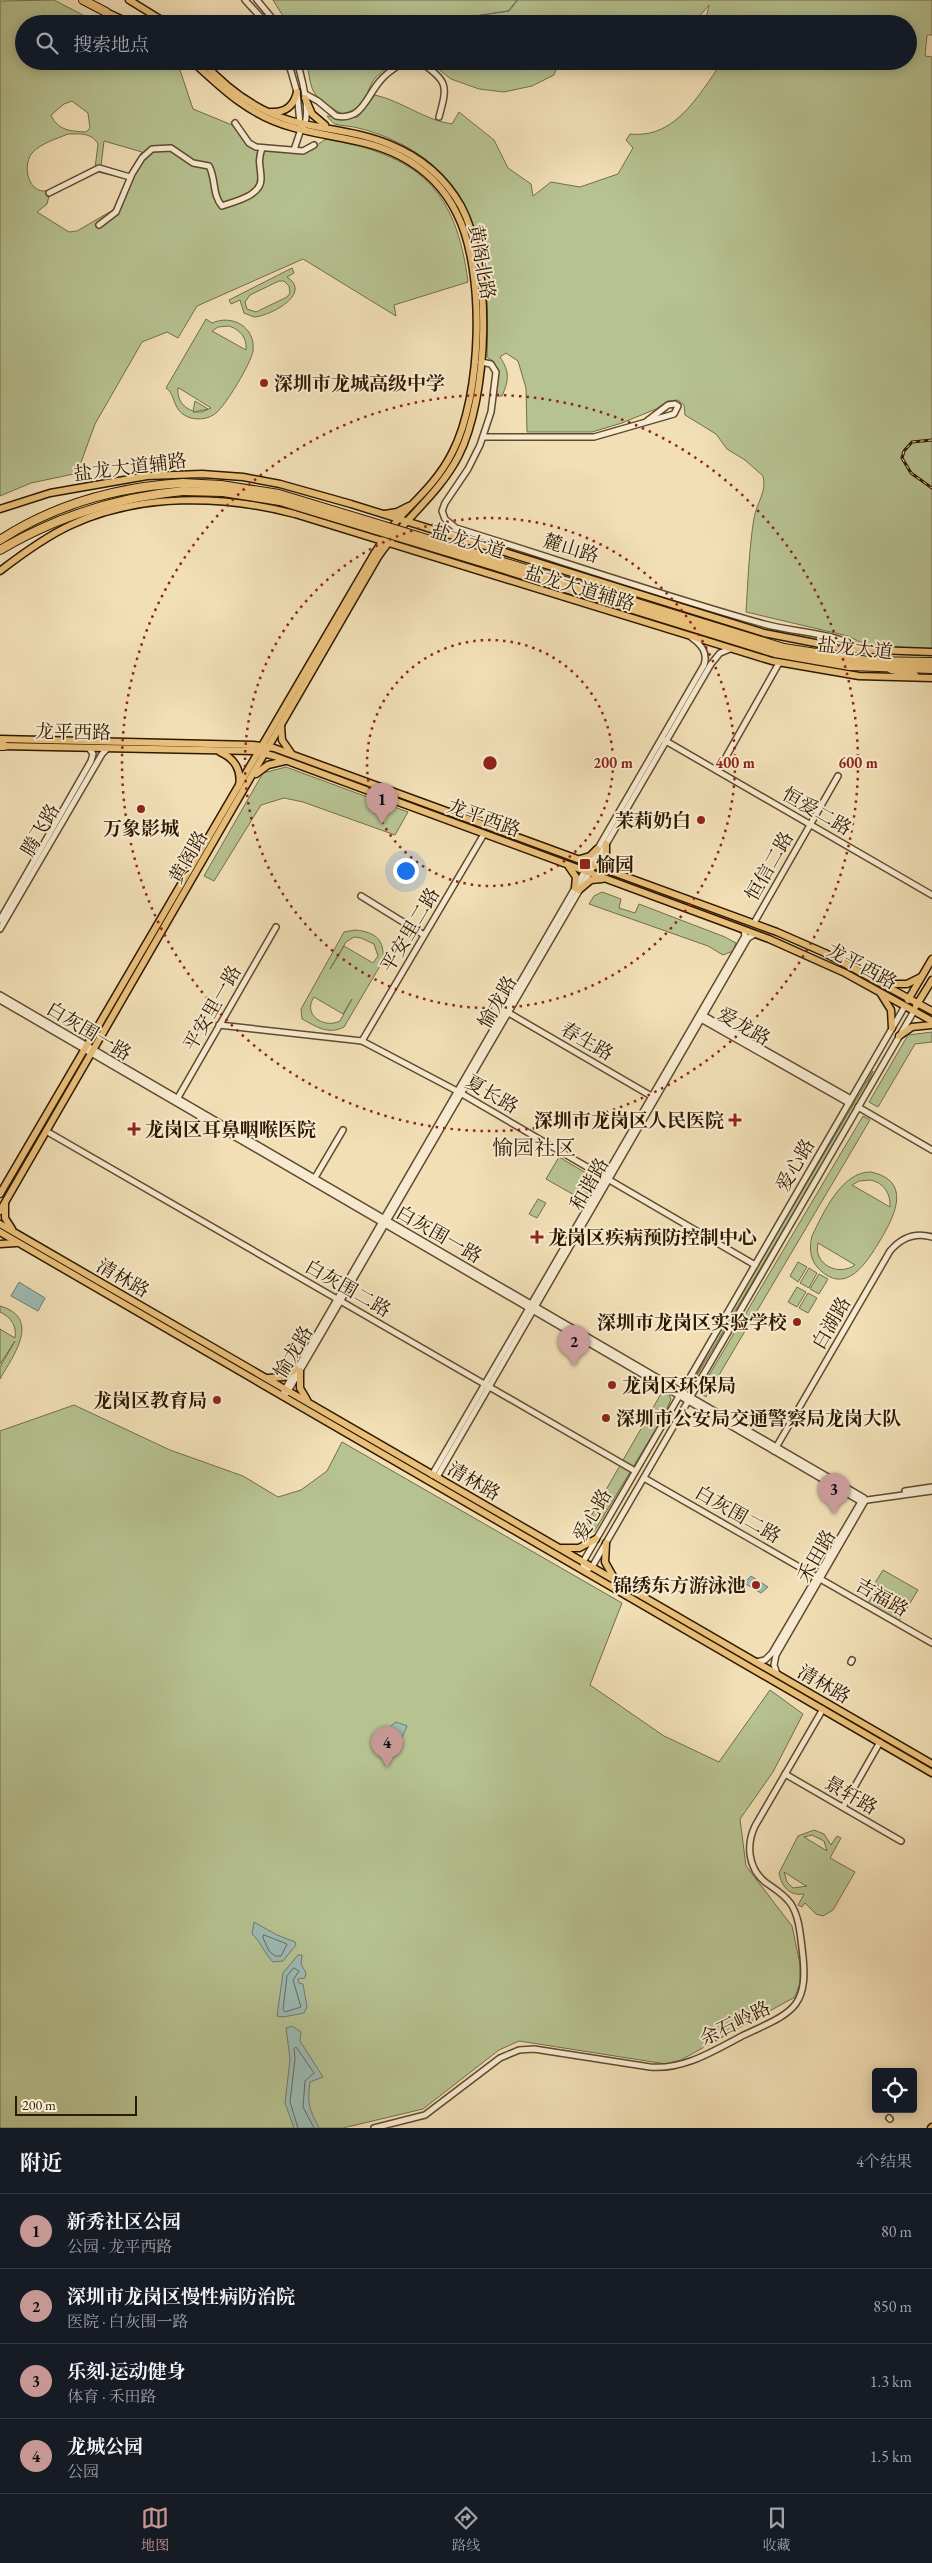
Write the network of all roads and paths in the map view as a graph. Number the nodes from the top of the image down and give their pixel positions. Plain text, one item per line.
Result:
1 (83, 0) edge
2 (129, 0) edge
3 (245, 0) edge
4 (257, 0) edge
5 (106, 12) joint
6 (112, 15) edge
7 (153, 15) edge
8 (259, 15) edge
9 (270, 15) edge
10 (201, 70) edge
11 (211, 70) edge
12 (291, 70) edge
13 (299, 70) edge
14 (394, 70) edge
15 (431, 70) edge
16 (297, 92) junction
17 (305, 96) junction
18 (266, 110) junction
19 (439, 117) dead end
20 (235, 123) dead end
21 (302, 125) junction
22 (333, 128) junction
23 (314, 145) dead end
24 (262, 148) junction
25 (294, 150) junction
26 (130, 177) junction
27 (49, 193) dead end
28 (99, 225) dead end
29 (481, 362) junction
30 (647, 421) junction
31 (483, 437) junction
32 (183, 487) junction
33 (351, 504) junction
34 (418, 504) junction
35 (0, 509) edge
36 (383, 514) junction
37 (399, 519) junction
38 (406, 521) junction
39 (25, 525) junction
40 (423, 526) junction
41 (341, 529) junction
42 (444, 533) junction
43 (0, 535) edge
44 (0, 540) edge
45 (14, 542) junction
46 (385, 543) junction
47 (505, 543) junction
48 (0, 550) edge
49 (502, 551) junction
50 (0, 555) edge
51 (434, 559) junction
52 (0, 571) edge
53 (692, 638) junction
54 (730, 649) junction
55 (864, 650) junction
56 (924, 652) junction
57 (932, 652) edge
58 (932, 662) edge
59 (780, 663) junction
60 (885, 665) junction
61 (932, 669) edge
62 (930, 678) edge
63 (282, 724) junction
64 (663, 740) junction
65 (1, 744) edge
66 (266, 746) junction
67 (89, 748) junction
68 (108, 748) junction
69 (217, 750) junction
70 (262, 753) junction
71 (294, 755) junction
72 (287, 761) junction
73 (334, 770) junction
74 (718, 771) junction
75 (838, 776) dead end
76 (331, 777) junction
77 (252, 778) junction
78 (239, 788) junction
79 (467, 818) junction
80 (811, 825) junction
81 (464, 827) junction
82 (484, 834) junction
83 (606, 844) junction
84 (597, 849) junction
85 (578, 859) junction
86 (564, 864) junction
87 (592, 864) junction
88 (587, 872) junction
89 (620, 874) junction
90 (607, 879) junction
91 (577, 889) junction
92 (932, 895) edge
93 (362, 896) dead end
94 (0, 920) edge
95 (754, 923) junction
96 (276, 927) dead end
97 (0, 929) edge
98 (744, 930) junction
99 (755, 934) junction
100 (424, 935) junction
101 (932, 959) edge
102 (920, 978) junction
103 (880, 982) junction
104 (931, 984) edge
105 (878, 991) junction
106 (0, 995) edge
107 (909, 998) junction
108 (0, 1000) edge
109 (918, 1003) junction
110 (905, 1006) junction
111 (506, 1011) junction
112 (914, 1011) junction
113 (932, 1011) edge
114 (702, 1016) junction
115 (932, 1023) edge
116 (219, 1025) junction
117 (892, 1028) junction
118 (899, 1036) junction
119 (362, 1041) junction
120 (88, 1050) junction
121 (459, 1092) junction
122 (654, 1097) junction
123 (175, 1101) junction
124 (850, 1101) junction
125 (858, 1107) junction
126 (343, 1130) dead end
127 (46, 1131) junction
128 (932, 1150) edge
129 (607, 1179) junction
130 (313, 1181) junction
131 (0, 1194) edge
132 (6, 1201) junction
133 (0, 1211) edge
134 (384, 1222) junction
135 (0, 1224) edge
136 (0, 1232) edge
137 (16, 1233) junction
138 (932, 1237) edge
139 (0, 1244) edge
140 (20, 1244) junction
141 (52, 1258) junction
142 (755, 1265) junction
143 (339, 1300) junction
144 (532, 1308) junction
145 (227, 1360) junction
146 (298, 1370) junction
147 (264, 1377) junction
148 (487, 1385) junction
149 (285, 1392) junction
150 (680, 1394) junction
151 (689, 1400) junction
152 (311, 1404) junction
153 (775, 1449) junction
154 (635, 1471) junction
155 (434, 1476) junction
156 (644, 1478) junction
157 (932, 1489) edge
158 (863, 1500) junction
159 (596, 1539) junction
160 (606, 1543) junction
161 (554, 1545) junction
162 (583, 1562) junction
163 (592, 1567) junction
164 (584, 1571) junction
165 (818, 1577) junction
166 (619, 1583) junction
167 (932, 1643) edge
168 (755, 1662) junction
169 (777, 1674) junction
170 (822, 1709) junction
171 (880, 1742) junction
172 (932, 1764) edge
173 (932, 1772) edge
174 (785, 1774) junction
175 (843, 1807) junction
176 (901, 1841) dead end
177 (374, 2128) edge

1 - 5 highway
2 - 7 main road
3 - 8 street
4 - 9 street
5 - 6 main road
10 - 21 main road, 黄阁北路
11 - 18 main road, 黄阁北路
12 - 16 street
13 - 17 street
14 - 17 street
15 - 19 street
16 - 18 main road
16 - 21 street
17 - 21 street
17 - 22 main road
18 - 21 main road, 黄阁北路
20 - 24 street
21 - 22 main road, 黄阁北路
21 - 25 street
21 - 34 main road, 黄阁北路
22 - 29 main road, 黄阁北路
23 - 25 street
24 - 25 street
24 - 26 street
26 - 27 street
26 - 28 street
29 - 31 street, 麓山路
29 - 34 main road, 黄阁北路
30 - 30 street
30 - 31 street
31 - 47 street, 麓山路
32 - 39 highway, 盐龙大道
32 - 45 highway, 盐龙大道
32 - 60 highway, 盐龙大道, bridge
33 - 35 main road, 盐龙大道辅路
33 - 36 main road, 盐龙大道辅路
33 - 41 main road
34 - 36 main road
34 - 37 main road, 黄阁北路
34 - 38 main road, 黄阁北路
34 - 40 main road
36 - 37 main road, 盐龙大道辅路
37 - 38 main road, 盐龙大道辅路
37 - 46 main road, 黄阁路
38 - 40 main road, 盐龙大道辅路
38 - 46 main road, 黄阁路
39 - 43 highway
39 - 44 highway, 盐龙大道
40 - 42 main road, 盐龙大道辅路
41 - 46 main road, 盐龙大道辅路
41 - 52 main road, 盐龙大道辅路
42 - 49 main road, 盐龙大道辅路
42 - 51 main road
45 - 48 highway, 盐龙大道
45 - 50 highway
46 - 51 main road, 盐龙大道辅路
46 - 63 main road, 黄阁路
46 - 66 main road, 黄阁路
47 - 49 street
47 - 55 street, 麓山路
49 - 55 main road, 盐龙大道辅路
51 - 53 main road, 盐龙大道辅路
53 - 54 main road, 盐龙大道辅路
53 - 64 street, 愉龙路
54 - 59 main road, 盐龙大道辅路
54 - 64 street, 愉龙路
55 - 56 main road, 盐龙大道辅路
56 - 57 main road, 盐龙大道辅路
56 - 60 main road
58 - 60 highway, 盐龙大道
59 - 62 main road, 盐龙大道辅路
59 - 74 street
60 - 61 highway, 盐龙大道
60 - 62 main road
63 - 66 main road, 黄阁路
63 - 71 main road
64 - 74 street, 恒爱二路
64 - 83 street, 愉龙路
64 - 84 street, 愉龙路
65 - 66 main road, 龙平西路
65 - 67 main road, 龙平西路
66 - 70 main road, 黄阁路
66 - 71 main road, 龙平西路
67 - 68 main road, 龙平西路
67 - 94 street, 腾飞路
68 - 69 main road, 龙平西路
68 - 97 street, 腾飞路
69 - 70 main road, 龙平西路
69 - 78 main road
70 - 72 main road, 龙平西路
70 - 77 main road, 黄阁路
70 - 78 main road, 黄阁路
71 - 73 main road, 龙平西路
72 - 76 main road, 龙平西路
72 - 77 main road
73 - 76 main road
73 - 79 main road, 龙平西路
74 - 80 street, 恒爱二路
75 - 80 street, 恒信二路
76 - 81 main road, 龙平西路
77 - 120 main road, 黄阁路
78 - 120 main road, 黄阁路
79 - 81 main road
79 - 85 main road, 龙平西路
80 - 92 street, 恒爱二路
80 - 95 street, 恒信二路
81 - 82 main road, 龙平西路
82 - 86 main road, 龙平西路
82 - 100 street, 平安里二路
83 - 87 street, 愉龙路
83 - 89 main road
84 - 85 main road
84 - 87 street, 愉龙路
85 - 87 main road, 龙平西路
86 - 88 main road, 龙平西路
86 - 91 main road
87 - 88 street, 愉龙路
87 - 89 main road, 龙平西路
88 - 90 main road, 龙平西路
88 - 91 street, 愉龙路
89 - 95 main road, 龙平西路
90 - 91 main road
90 - 98 main road, 龙平西路
91 - 111 street, 愉龙路
93 - 100 street
95 - 103 main road, 龙平西路
96 - 116 street, 平安里一路
98 - 99 main road, 龙平西路
98 - 114 street, 和谐路
99 - 105 main road, 龙平西路
99 - 114 street, 和谐路
100 - 119 street, 平安里二路
101 - 102 main road, 爱心路
102 - 103 main road
102 - 104 main road
102 - 107 main road, 爱心路
103 - 107 main road, 龙平西路
104 - 109 main road, 爱心路
105 - 110 main road, 龙平西路
105 - 117 main road
106 - 120 street, 白灰围一路
107 - 109 main road, 龙平西路
107 - 110 main road, 爱心路
108 - 120 street, 白灰围一路
109 - 112 main road, 爱心路
109 - 113 main road, 龙平西路
110 - 112 main road, 龙平西路
110 - 117 street, 爱心路
111 - 121 street, 愉龙路
111 - 122 street, 春生路
112 - 115 main road, 龙平西路
112 - 118 street, 爱心路
114 - 122 street, 和谐路
114 - 124 street, 爱龙路
115 - 118 main road
116 - 119 street, 夏长路
116 - 123 street, 平安里一路
117 - 124 street, 爱心路
118 - 125 street, 爱心路
119 - 121 street, 夏长路
120 - 123 street, 白灰围一路
120 - 127 main road, 黄阁路
120 - 131 main road, 黄阁路
121 - 129 street, 夏长路
121 - 134 street, 愉龙路
122 - 129 street, 和谐路
123 - 130 street, 白灰围一路
124 - 142 street, 爱心路
125 - 128 street
125 - 151 street, 爱心路
126 - 130 street
127 - 132 main road, 黄阁路
127 - 143 street, 白灰围二路
129 - 142 street, 夏长路
129 - 144 street, 和谐路
130 - 134 street, 白灰围一路
132 - 133 main road, 黄阁路
132 - 137 main road
134 - 143 street, 愉龙路
134 - 144 street, 白灰围一路
135 - 137 main road, 清林路
136 - 140 main road, 清林路
137 - 141 main road, 清林路
138 - 153 street, 白湖路
139 - 140 main road
140 - 141 main road, 清林路
141 - 145 main road, 清林路
142 - 150 street, 爱心路
143 - 146 street, 愉龙路
143 - 148 street, 白灰围二路
144 - 148 street, 和谐路
144 - 150 street, 白灰围一路
145 - 147 main road, 清林路
145 - 149 main road, 清林路
146 - 147 main road
146 - 149 street, 愉龙路
146 - 152 main road
147 - 149 main road, 清林路
148 - 154 street, 白灰围二路
148 - 155 street, 和谐路
149 - 152 main road, 清林路
149 - 164 main road, 清林路
150 - 151 street, 白灰围一路
150 - 154 street, 爱心路
151 - 153 street, 白灰围一路
151 - 156 street, 爱心路
152 - 155 main road, 清林路
153 - 158 street, 白灰围一路
154 - 159 street, 爱心路
155 - 161 main road, 清林路
156 - 160 street, 爱心路
156 - 165 street, 白灰围二路
157 - 158 street
158 - 165 street, 禾田路
159 - 161 main road
159 - 162 street, 爱心路
160 - 163 street, 爱心路
160 - 166 main road
161 - 162 main road, 清林路
162 - 163 main road, 清林路
162 - 164 street, 爱心路
163 - 164 street, 爱心路
163 - 166 main road, 清林路
164 - 170 main road, 清林路
165 - 167 street, 吉福路
165 - 168 street, 禾田路
165 - 169 street, 禾田路
166 - 168 main road, 清林路
168 - 169 main road, 清林路
169 - 172 main road, 清林路
170 - 171 main road, 清林路
170 - 174 street, 余石岭路
171 - 173 main road, 清林路
171 - 175 street
174 - 175 street, 景轩路
174 - 177 street, 余石岭路
175 - 176 street, 景轩路

